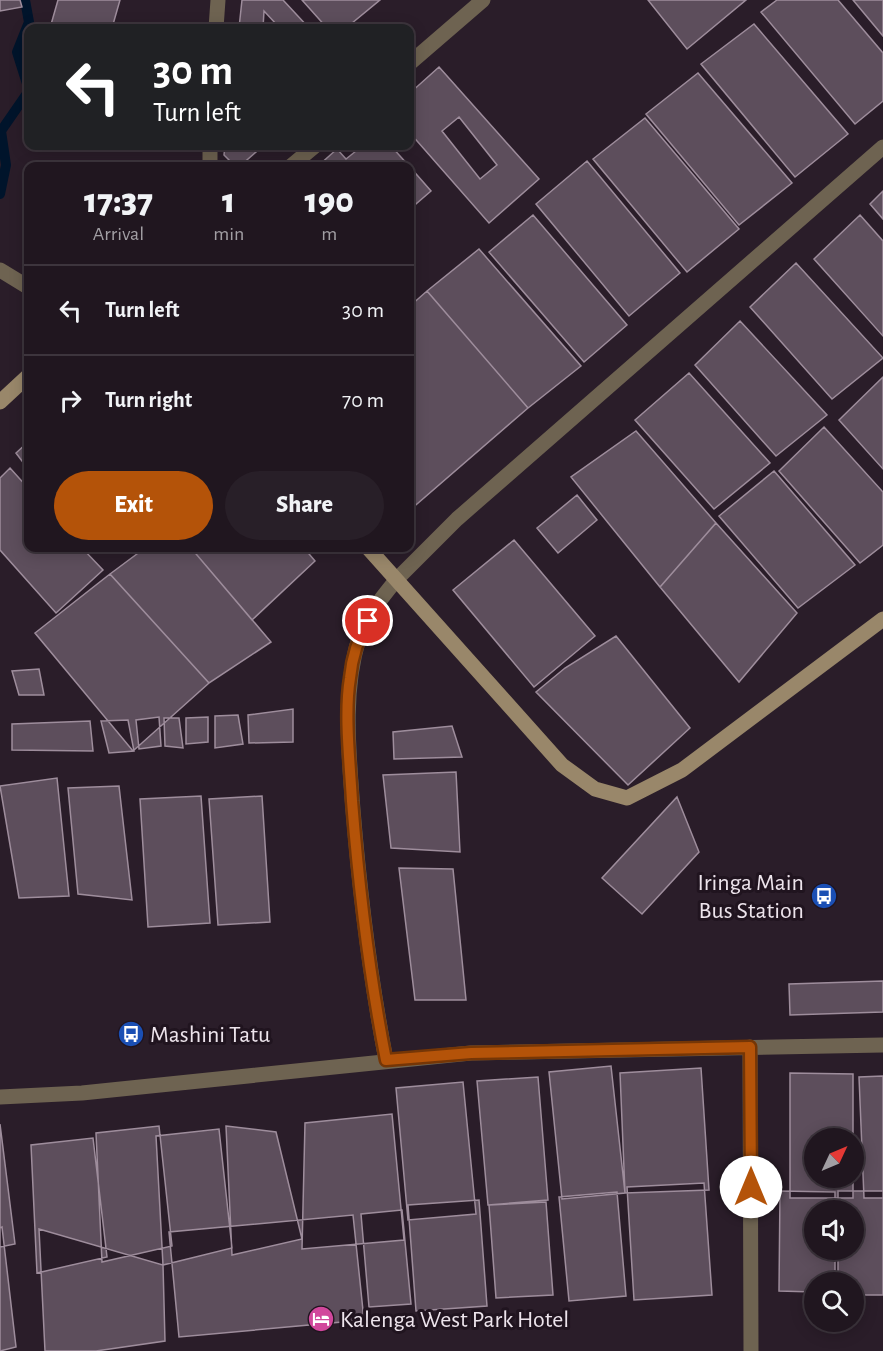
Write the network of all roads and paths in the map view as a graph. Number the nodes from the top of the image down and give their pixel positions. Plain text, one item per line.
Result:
1 (218, 0) edge
2 (483, 0) edge
3 (216, 24) edge
4 (414, 60) edge
5 (883, 147) edge
6 (310, 150) edge
7 (296, 162) edge
8 (0, 270) edge
9 (24, 285) edge
10 (24, 380) edge
11 (0, 402) edge
12 (372, 552) edge
13 (396, 580) junction
14 (883, 619) edge
15 (883, 1045) edge
16 (750, 1047) junction
17 (386, 1060) junction
18 (0, 1097) edge
19 (751, 1351) edge

1 - 3 street
2 - 4 street
5 - 13 street
6 - 7 street
8 - 9 street
10 - 11 street
12 - 13 street
13 - 14 street
13 - 17 street
15 - 16 street
16 - 17 street
16 - 19 street
17 - 18 street

